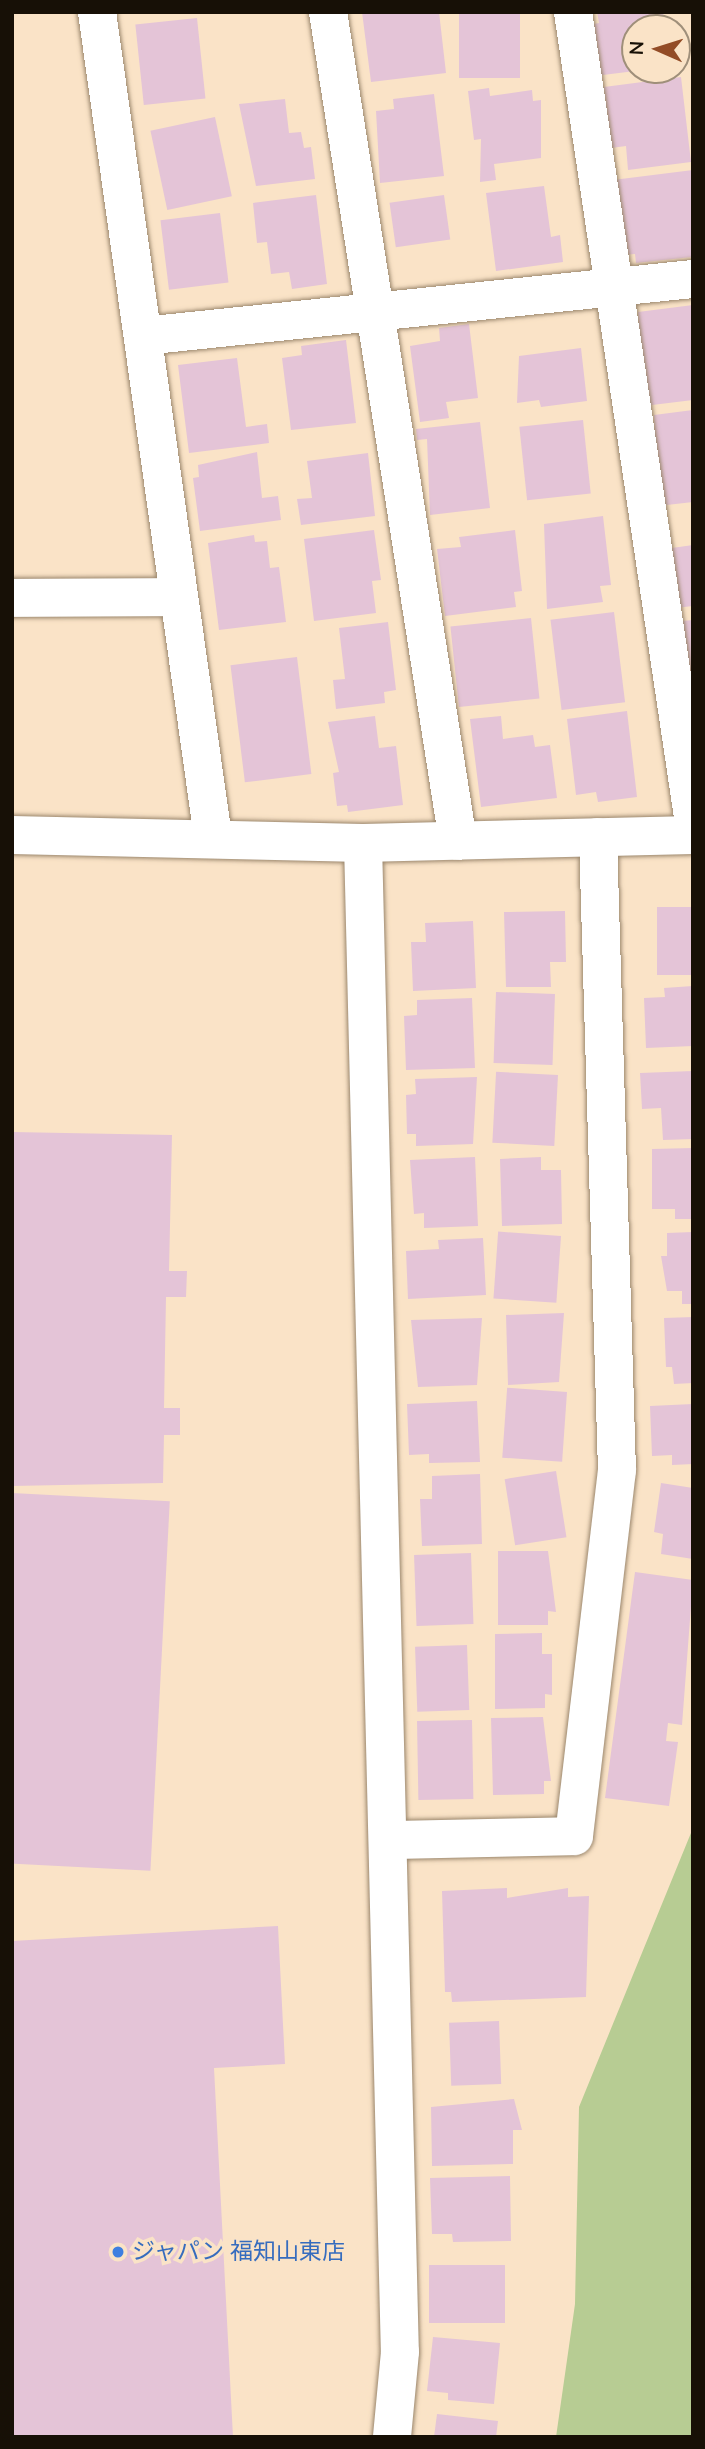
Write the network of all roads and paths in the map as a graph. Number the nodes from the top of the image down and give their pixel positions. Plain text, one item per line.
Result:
1 (97, 12) edge
2 (328, 12) edge
3 (573, 12) edge
4 (693, 279) edge
5 (612, 286) junction
6 (371, 308) junction
7 (143, 337) junction
8 (180, 597) junction
9 (12, 598) edge
10 (693, 817) edge
11 (12, 835) edge
12 (693, 835) edge
13 (213, 837) junction
14 (598, 837) junction
15 (458, 841) junction
16 (363, 843) junction
17 (390, 1840) junction
18 (391, 2437) edge

1 - 7 street
2 - 6 street
3 - 5 street
4 - 5 street
5 - 6 street
5 - 10 street
6 - 7 street
6 - 15 street
7 - 8 street
8 - 9 street
8 - 13 street
11 - 13 street
12 - 14 street
13 - 16 street
14 - 15 street
14 - 17 street
15 - 16 street
16 - 17 street
17 - 18 street

